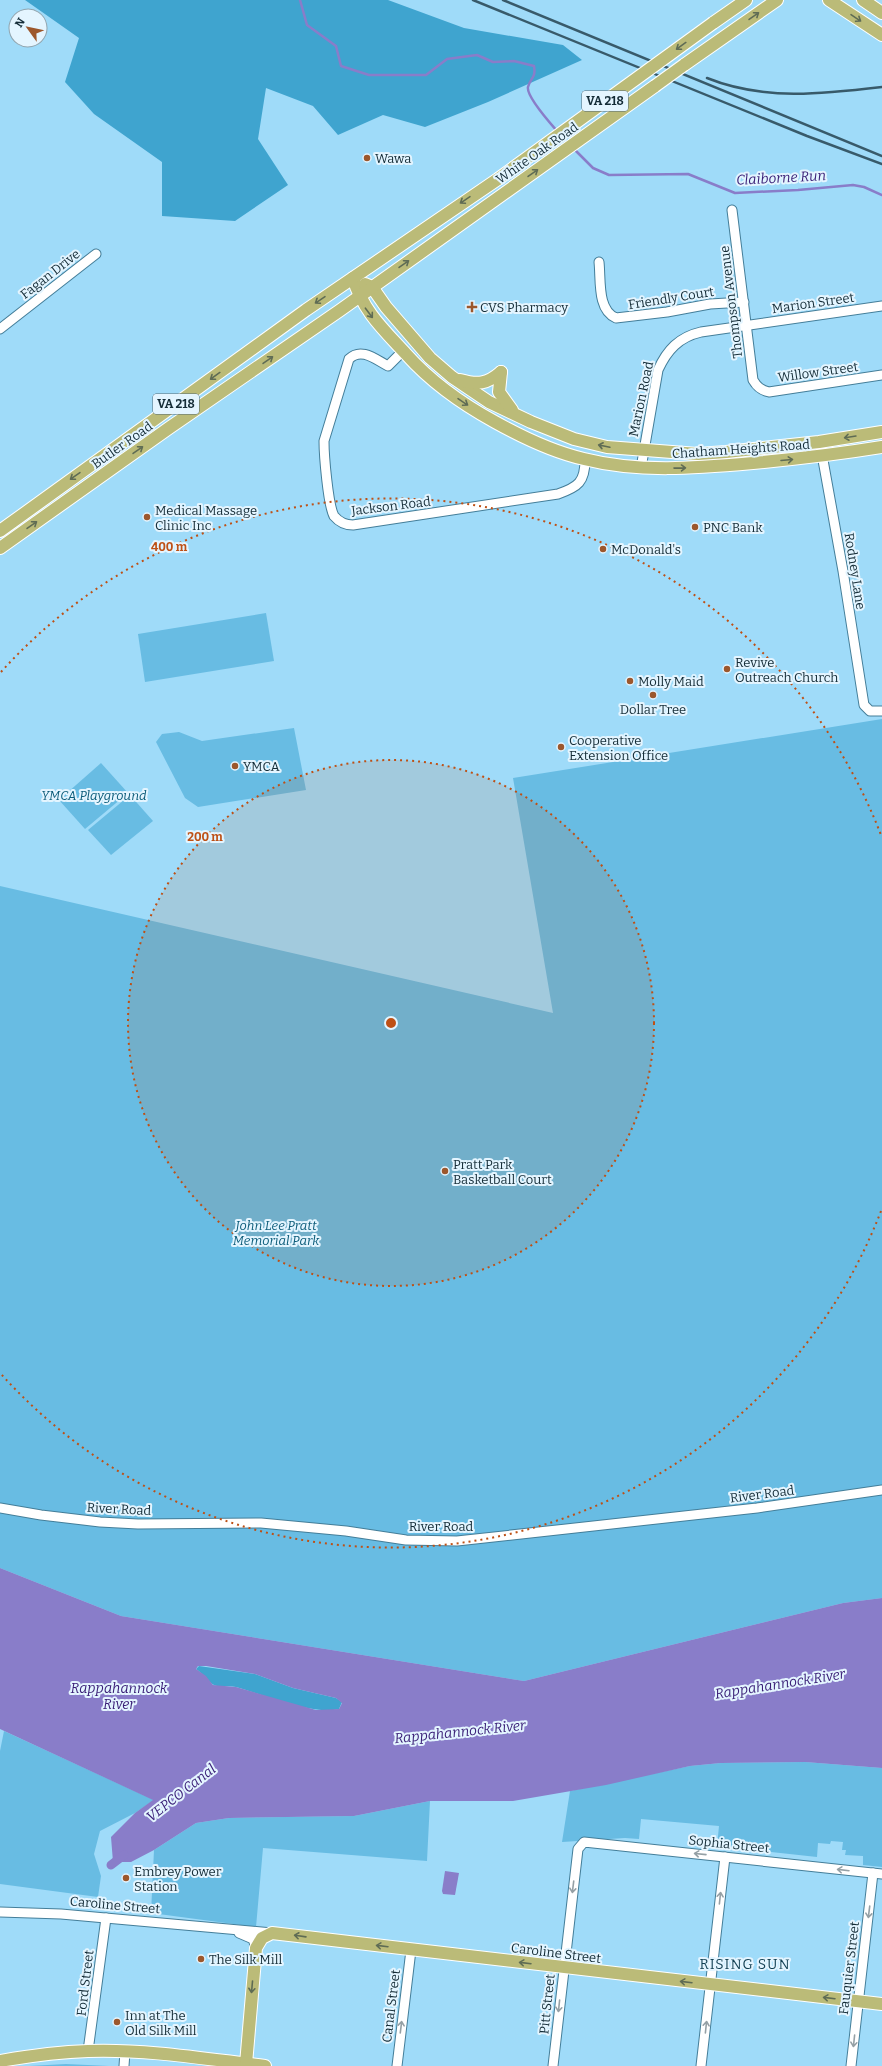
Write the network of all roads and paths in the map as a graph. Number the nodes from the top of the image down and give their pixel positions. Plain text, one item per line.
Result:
1 (777, 0) edge
2 (829, 0) edge
3 (863, 0) edge
4 (743, 1) edge
5 (882, 13) edge
6 (882, 35) edge
7 (732, 210) dead end
8 (96, 254) dead end
9 (599, 262) dead end
10 (353, 278) junction
11 (372, 287) junction
12 (358, 297) junction
13 (744, 302) junction
14 (882, 306) edge
15 (747, 326) junction
16 (0, 329) edge
17 (403, 351) junction
18 (882, 375) edge
19 (452, 378) junction
20 (759, 388) joint
21 (517, 415) junction
22 (882, 432) edge
23 (819, 442) junction
24 (882, 447) edge
25 (643, 451) junction
26 (823, 457) junction
27 (585, 460) junction
28 (641, 468) junction
29 (0, 531) edge
30 (0, 548) edge
31 (882, 711) edge
32 (882, 1490) edge
33 (0, 1508) edge
34 (578, 1849) joint
35 (725, 1857) junction
36 (878, 1874) edge
37 (0, 1912) edge
38 (106, 1918) junction
39 (228, 1930) junction
40 (272, 1933) junction
41 (256, 1948) junction
42 (411, 1950) junction
43 (564, 1968) junction
44 (710, 1984) junction
45 (858, 2001) junction
46 (882, 2004) edge
47 (248, 2032) junction
48 (88, 2051) junction
49 (125, 2052) junction
50 (0, 2061) edge
51 (224, 2061) junction
52 (245, 2065) edge
53 (124, 2066) edge
54 (265, 2066) edge
55 (397, 2066) edge
56 (553, 2066) edge
57 (701, 2066) edge
58 (851, 2066) edge

11 -> 1 main road, White Oak Road / VA 218, bridge
2 -> 6 main road
3 - 5 main road
4 -> 10 main road, White Oak Road / VA 218, bridge
7 - 13 street, Thompson Avenue
8 - 16 street, Fagan Drive
9 - 13 street, Friendly Court
10 - 11 main road, Chatham Heights Road
10 - 12 main road, Chatham Heights Road
10 -> 29 main road, Butler Road / VA 218
11 - 12 main road, VA 218
11 - 19 main road, Chatham Heights Road
12 -> 17 main road, Chatham Heights Road
30 -> 12 main road, Butler Road / VA 218
13 - 15 street, Thompson Avenue
14 - 15 street, Marion Street
15 - 20 street, Thompson Avenue
15 - 25 street, Marion Road
17 -> 27 main road, Chatham Heights Road
17 - 27 street, Jackson Road
18 - 20 street, Willow Street
19 - 21 main road, Chatham Heights Road
19 - 21 main road
25 -> 21 main road, Chatham Heights Road
22 -> 23 main road, Chatham Heights Road
23 - 25 main road, Chatham Heights Road
23 - 26 street, Rodney Lane
24 - 26 main road, Chatham Heights Road
25 - 28 street, Marion Road
28 -> 26 main road, Chatham Heights Road
26 - 31 street, Rodney Lane
27 - 28 main road, Chatham Heights Road
32 - 33 street, River Road
35 -> 34 street, Sophia Street
34 -> 43 street, Pitt Street
36 -> 35 street, Sophia Street
44 -> 35 street
36 -> 45 street, Fauquier Street
37 - 38 street, Caroline Street
38 - 39 street, Caroline Street
38 - 48 street, Ford Street
39 - 40 street, Caroline Street
39 - 41 street, Caroline Street
40 - 41 main road
42 -> 40 main road, Caroline Street
41 -> 47 main road
43 -> 42 main road, Caroline Street
55 -> 42 street, Canal Street
44 -> 43 main road, Caroline Street
43 -> 56 street, Pitt Street
45 -> 44 main road, Caroline Street
57 -> 44 street
45 - 46 main road, Caroline Street
45 -> 58 street, Fauquier Street
47 - 51 main road
47 - 52 main road
48 - 49 main road
48 - 50 main road
49 - 51 main road
49 - 53 street
51 - 52 main road
52 - 54 main road

